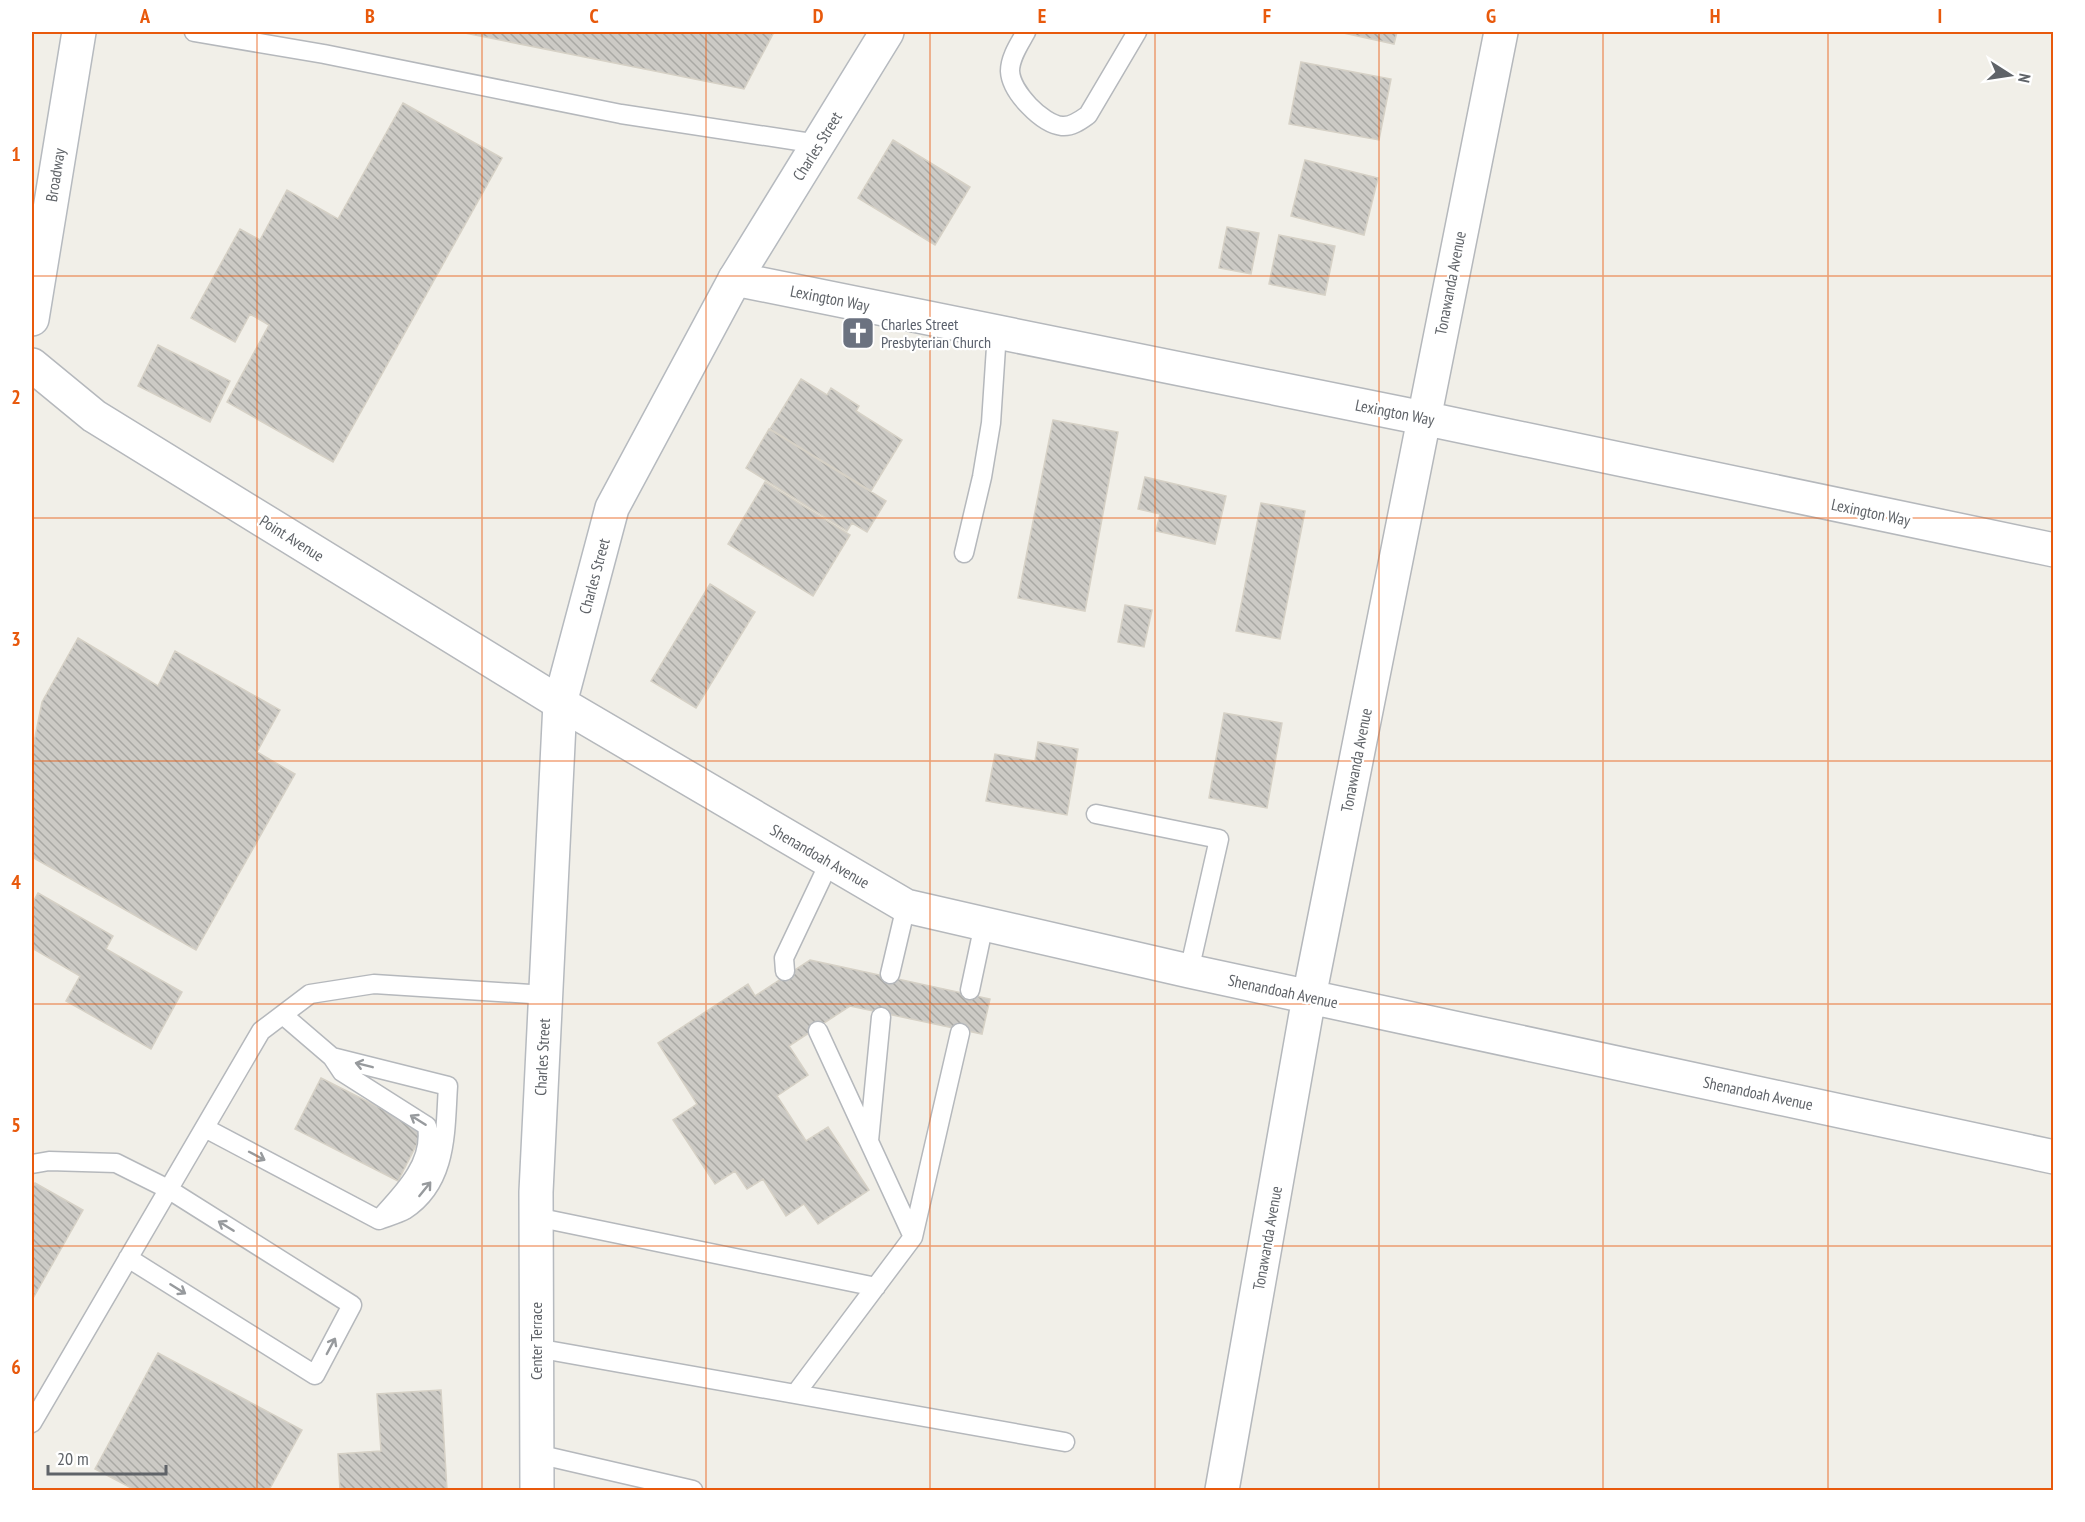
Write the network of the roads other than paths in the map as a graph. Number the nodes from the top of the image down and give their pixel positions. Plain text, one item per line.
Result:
1 (79, 32) edge
2 (194, 32) edge
3 (887, 32) edge
4 (1026, 32) edge
5 (1137, 32) edge
6 (1502, 32) edge
7 (818, 144) junction
8 (735, 279) junction
9 (32, 319) edge
10 (997, 332) junction
11 (32, 365) edge
12 (1423, 417) junction
13 (2054, 550) edge
14 (964, 553) dead end
15 (560, 703) junction
16 (1096, 814) dead end
17 (830, 861) junction
18 (906, 906) junction
19 (984, 924) junction
20 (785, 971) dead end
21 (1189, 971) junction
22 (890, 974) dead end
23 (970, 990) dead end
24 (546, 995) junction
25 (1309, 997) junction
26 (283, 1015) junction
27 (881, 1017) dead end
28 (818, 1031) dead end
29 (960, 1033) dead end
30 (332, 1057) junction
31 (205, 1128) junction
32 (869, 1141) junction
33 (2054, 1157) edge
34 (32, 1164) edge
35 (168, 1189) junction
36 (536, 1204) junction
37 (379, 1220) junction
38 (913, 1237) junction
39 (128, 1258) junction
40 (876, 1287) junction
41 (536, 1348) junction
42 (796, 1393) junction
43 (32, 1423) edge
44 (1065, 1442) dead end
45 (537, 1454) junction
46 (537, 1491) edge
47 (693, 1491) edge
48 (1222, 1491) edge

1 - 9 street, Broadway
2 - 7 lane
3 - 7 street, Charles Street
4 - 5 lane
6 - 12 street, Tonawanda Avenue
7 - 8 street, Charles Street
8 - 10 street, Lexington Way
8 - 15 street, Charles Street
10 - 12 street, Lexington Way
10 - 14 lane
11 - 15 street, Point Avenue
12 - 13 street, Lexington Way
12 - 25 street, Tonawanda Avenue
15 - 17 street, Shenandoah Avenue
15 - 24 street, Charles Street
16 - 21 lane
17 - 18 street, Shenandoah Avenue
17 - 20 lane
18 - 19 street, Shenandoah Avenue
18 - 22 lane
19 - 21 street, Shenandoah Avenue
19 - 23 lane
21 - 25 street, Shenandoah Avenue
24 - 26 lane
24 - 36 street, Charles Street
25 - 33 street, Shenandoah Avenue
25 - 48 street, Tonawanda Avenue
26 - 30 lane
26 - 31 lane
27 - 32 lane
28 - 32 lane
29 - 38 lane
37 -> 30 lane
37 -> 30 lane
31 - 35 lane
31 -> 37 lane
32 - 38 lane
34 - 35 lane
35 - 39 lane
39 -> 35 lane
36 - 40 lane
36 - 41 street, Center Terrace
38 - 40 lane
39 - 43 lane
40 - 42 lane
41 - 42 lane
41 - 45 street, Center Terrace
42 - 44 lane
45 - 46 street, Center Terrace
45 - 47 lane

